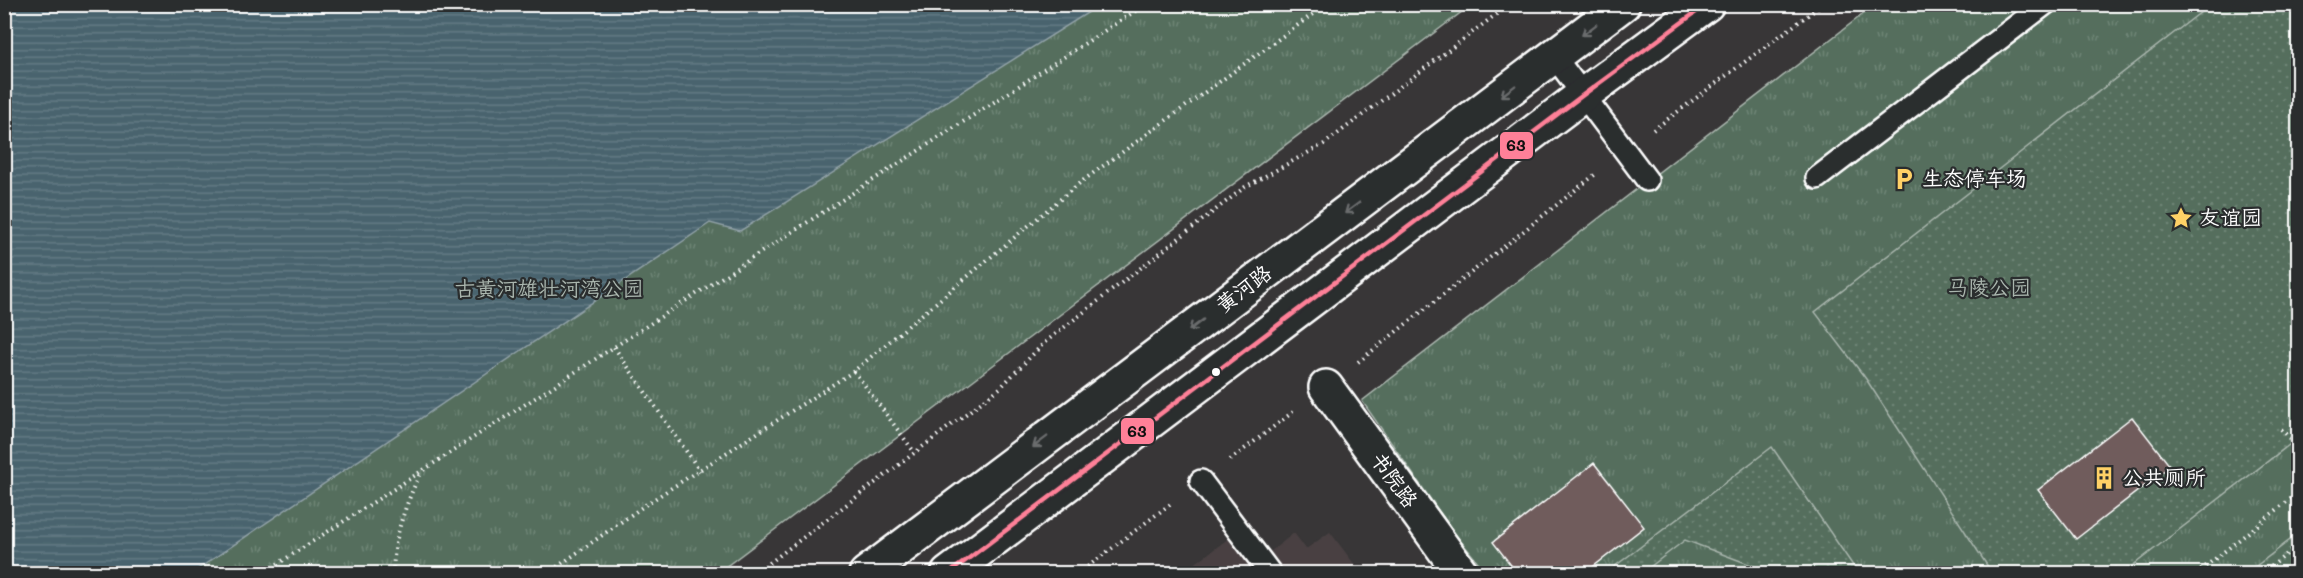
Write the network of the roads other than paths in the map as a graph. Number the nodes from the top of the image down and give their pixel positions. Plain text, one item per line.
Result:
1 (1623, 4) edge
2 (1707, 4) edge
3 (2045, 4) edge
4 (1554, 56) junction
5 (1583, 95) junction
6 (1817, 178) dead end
7 (1647, 180) dead end
8 (1326, 387) dead end
9 (1202, 481) dead end
10 (866, 573) edge
11 (948, 573) edge
12 (1271, 573) edge
13 (1462, 573) edge

1 -> 4 main road, 黄河路
2 - 5 main road
3 - 6 lane
4 - 5 lane
4 -> 10 main road, 黄河路
5 - 7 lane
5 - 11 main road
8 - 13 main road, 书院路
9 - 12 lane

